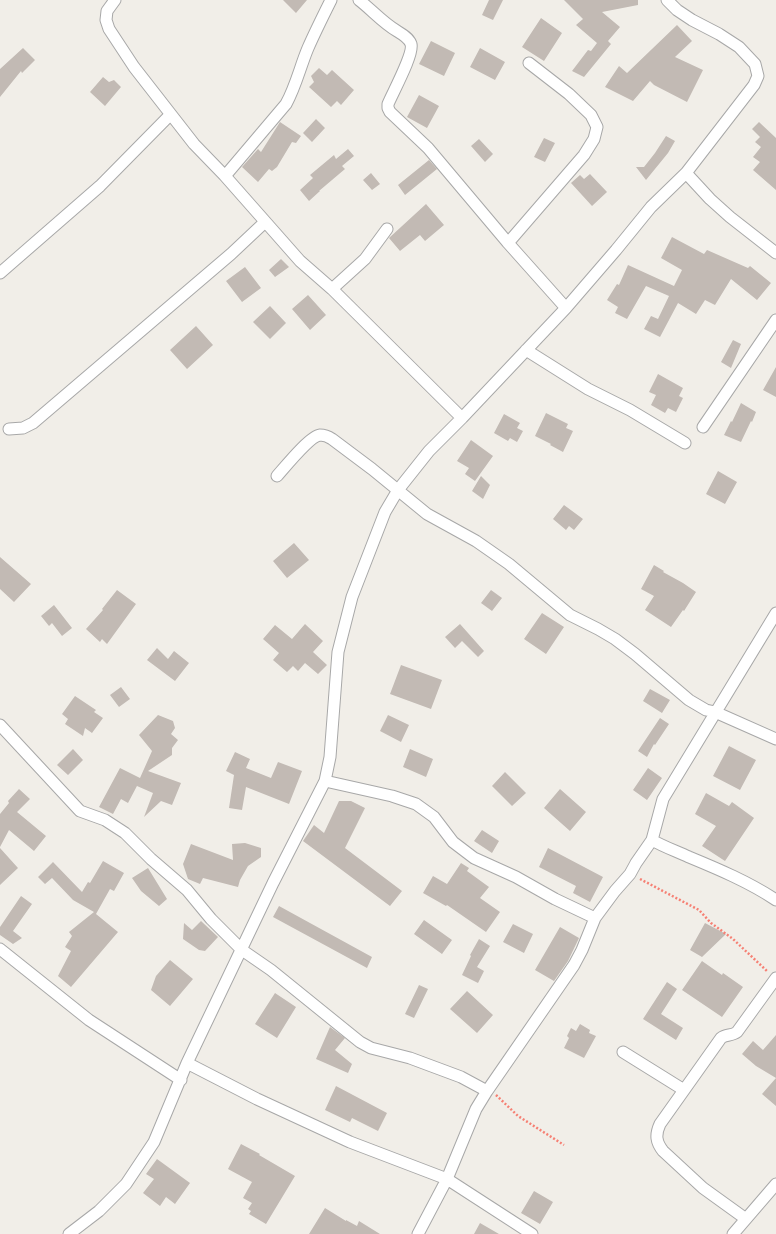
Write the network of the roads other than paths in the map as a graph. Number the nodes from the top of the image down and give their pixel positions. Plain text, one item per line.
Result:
1 (115, 0) edge
2 (331, 0) edge
3 (359, 0) edge
4 (667, 0) edge
5 (529, 63) dead end
6 (170, 115) junction
7 (686, 173) junction
8 (225, 176) junction
9 (265, 222) junction
10 (387, 229) dead end
11 (508, 243) junction
12 (776, 253) edge
13 (0, 273) edge
14 (332, 289) junction
15 (566, 308) junction
16 (776, 320) edge
17 (526, 350) junction
18 (462, 418) junction
19 (704, 427) dead end
20 (9, 429) dead end
21 (685, 443) dead end
22 (277, 476) dead end
23 (398, 490) junction
24 (776, 613) edge
25 (715, 712) junction
26 (0, 725) edge
27 (776, 739) edge
28 (324, 781) junction
29 (652, 840) junction
30 (776, 900) edge
31 (595, 918) junction
32 (0, 949) edge
33 (242, 950) junction
34 (776, 979) edge
35 (623, 1052) dead end
36 (187, 1063) junction
37 (180, 1080) junction
38 (684, 1090) junction
39 (487, 1091) junction
40 (447, 1179) junction
41 (776, 1184) edge
42 (741, 1229) edge
43 (69, 1234) edge
44 (418, 1234) edge
45 (532, 1234) edge

1 - 6 street
2 - 8 street
3 - 11 street
4 - 7 street
5 - 11 street
6 - 8 street
6 - 13 street
7 - 12 street
7 - 15 street
8 - 9 street
9 - 14 street
9 - 20 street
10 - 14 street
11 - 15 street
14 - 18 street
15 - 17 street
16 - 19 street
17 - 18 street
17 - 21 street
18 - 23 street
22 - 23 street
23 - 25 street
23 - 28 street
24 - 25 street
25 - 27 street
25 - 29 street
26 - 33 street
28 - 31 street
28 - 33 street
29 - 30 street
29 - 31 street
31 - 39 street
32 - 37 street
33 - 36 street
33 - 39 street
34 - 38 street
35 - 38 street
36 - 37 street
36 - 40 street
37 - 43 street
38 - 42 street
39 - 40 street
40 - 44 street
40 - 45 street
41 - 42 street

